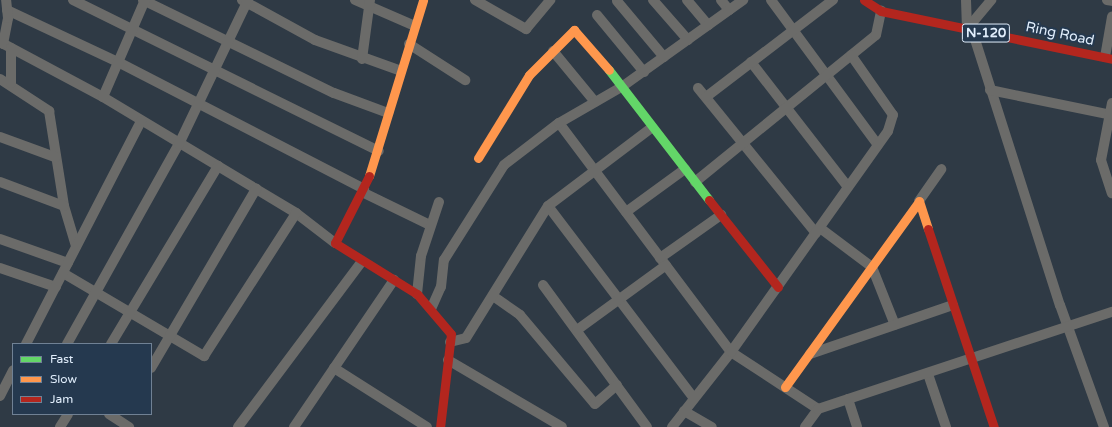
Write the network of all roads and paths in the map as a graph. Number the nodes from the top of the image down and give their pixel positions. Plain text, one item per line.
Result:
1 (72, 0) edge
2 (144, 0) edge
3 (356, 0) edge
4 (423, 0) edge
5 (475, 0) edge
6 (550, 0) edge
7 (653, 0) edge
8 (687, 0) edge
9 (721, 0) edge
10 (743, 0) edge
11 (771, 0) edge
12 (833, 0) edge
13 (864, 0) edge
14 (966, 0) edge
15 (991, 0) edge
16 (1107, 0) edge
17 (246, 1) edge
18 (617, 1) edge
19 (1112, 1) edge
20 (369, 3) edge
21 (6, 5) edge
22 (730, 10) junction
23 (880, 11) junction
24 (597, 15) dead end
25 (1112, 16) edge
26 (708, 25) junction
27 (415, 26) junction
28 (969, 29) junction
29 (132, 30) junction
30 (792, 31) junction
31 (688, 40) junction
32 (228, 41) junction
33 (410, 44) junction
34 (5, 45) edge
35 (553, 51) junction
36 (851, 55) junction
37 (664, 56) junction
38 (362, 58) junction
39 (1108, 58) edge
40 (118, 62) junction
41 (751, 62) junction
42 (401, 71) junction
43 (213, 72) junction
44 (644, 72) junction
45 (825, 76) junction
46 (0, 79) edge
47 (465, 80) dead end
48 (11, 83) junction
49 (623, 86) junction
50 (698, 88) dead end
51 (990, 90) junction
52 (706, 96) junction
53 (103, 97) junction
54 (595, 102) junction
55 (1112, 104) edge
56 (197, 106) junction
57 (786, 108) junction
58 (388, 113) junction
59 (1111, 115) edge
60 (141, 121) junction
61 (559, 123) junction
62 (651, 128) junction
63 (0, 137) edge
64 (743, 142) junction
65 (179, 144) junction
66 (878, 145) junction
67 (378, 151) junction
68 (55, 156) junction
69 (478, 158) dead end
70 (218, 166) junction
71 (685, 169) junction
72 (941, 169) dead end
73 (595, 170) junction
74 (0, 182) edge
75 (695, 182) junction
76 (848, 187) junction
77 (256, 189) junction
78 (363, 190) junction
79 (1112, 193) edge
80 (439, 202) dead end
81 (919, 202) junction
82 (64, 206) junction
83 (548, 206) junction
84 (626, 212) junction
85 (296, 213) junction
86 (721, 215) junction
87 (430, 224) junction
88 (818, 230) junction
89 (0, 239) edge
90 (335, 243) junction
91 (76, 246) junction
92 (362, 261) junction
93 (663, 261) junction
94 (68, 262) junction
95 (872, 267) junction
96 (0, 268) edge
97 (63, 273) junction
98 (394, 280) junction
99 (543, 285) dead end
100 (56, 287) junction
101 (778, 287) junction
102 (96, 293) junction
103 (417, 294) junction
104 (493, 296) junction
105 (618, 299) junction
106 (953, 305) junction
107 (431, 308) junction
108 (1112, 312) edge
109 (129, 313) junction
110 (895, 325) junction
111 (1068, 327) junction
112 (577, 330) junction
113 (169, 337) junction
114 (450, 342) junction
115 (27, 343) edge
116 (68, 343) edge
117 (112, 343) edge
118 (731, 352) junction
119 (810, 354) junction
120 (448, 360) junction
121 (971, 360) junction
122 (152, 366) edge
123 (334, 368) junction
124 (12, 372) edge
125 (928, 374) junction
126 (617, 386) junction
127 (786, 387) junction
128 (0, 396) edge
129 (693, 397) junction
130 (848, 399) junction
131 (818, 408) junction
132 (684, 411) junction
133 (67, 415) edge
134 (112, 415) edge
135 (122, 418) edge
136 (60, 427) edge
137 (129, 427) edge
138 (238, 427) edge
139 (294, 427) edge
140 (427, 427) edge
141 (440, 427) edge
142 (562, 427) edge
143 (647, 427) edge
144 (672, 427) edge
145 (712, 427) edge
146 (805, 427) edge
147 (857, 427) edge
148 (946, 427) edge
149 (994, 427) edge
150 (1104, 427) edge

1 - 29 street
2 - 29 street
2 - 32 street
3 - 20 street
4 - 27 main road
5 - 6 street
7 - 31 street
8 - 26 street
9 - 22 street
10 - 22 street
11 - 30 street
12 - 30 street
13 - 23 main road, Ring Road / N-120
14 - 28 street
15 - 28 street
16 - 19 street
17 - 32 street
17 - 38 street
18 - 37 street
20 - 27 street
20 - 38 street
21 - 34 street
21 - 40 street
22 - 26 street
23 - 28 main road, Ring Road / N-120
23 - 36 street
24 - 44 street
25 - 39 street
26 - 31 street
27 - 33 main road
28 - 39 main road, Ring Road / N-120
28 - 51 street
29 - 40 street
29 - 43 street
30 - 41 street
30 - 45 street
31 - 37 street
32 - 43 street
32 - 58 street
33 - 42 main road
33 - 47 street
34 - 48 street
34 - 53 street
35 - 49 main road
35 - 54 street
35 - 69 main road
36 - 45 street
36 - 66 street
37 - 44 street
38 - 42 street
40 - 53 street
40 - 56 street
41 - 52 street
41 - 57 street
42 - 58 main road
43 - 56 street
43 - 67 street
44 - 49 street
45 - 57 street
45 - 66 street
46 - 48 street
48 - 68 street
49 - 54 street
49 - 62 main road
50 - 52 street
51 - 59 street
51 - 111 street
52 - 64 street
53 - 60 street
54 - 61 street
55 - 59 street
56 - 65 street
56 - 78 street
57 - 64 street
57 - 76 street
58 - 67 main road
59 - 79 street
60 - 65 street
60 - 91 street
61 - 73 street
61 - 107 street
62 - 71 main road
62 - 73 street
63 - 68 street
64 - 75 street
64 - 88 street
65 - 70 street
65 - 102 street
66 - 76 street
67 - 78 main road
68 - 82 street
70 - 77 street
70 - 109 street
71 - 75 main road
71 - 84 street
72 - 81 street
73 - 83 street
73 - 84 street
74 - 82 street
75 - 86 main road
76 - 88 street
77 - 85 street
77 - 113 street
78 - 87 street
78 - 90 main road
80 - 87 street
81 - 95 main road
81 - 106 main road
82 - 91 street
83 - 104 street
83 - 105 street
84 - 93 street
85 - 90 street
85 - 113 street
86 - 93 street
86 - 101 main road
87 - 103 street
88 - 95 street
88 - 101 street
89 - 94 street
90 - 92 main road
91 - 94 street
92 - 98 main road
92 - 138 street
93 - 105 street
93 - 118 street
94 - 97 street
95 - 110 street
95 - 119 main road
96 - 100 street
97 - 100 street
97 - 102 street
98 - 103 main road
98 - 123 street
99 - 112 street
100 - 115 street
101 - 118 street
102 - 109 street
102 - 116 street
103 - 107 main road
104 - 114 street
104 - 126 street
105 - 112 street
105 - 129 street
106 - 110 street
106 - 121 main road
107 - 114 main road
108 - 111 street
109 - 113 street
109 - 117 street
110 - 119 street
111 - 121 street
111 - 150 street
112 - 126 street
113 - 122 street
114 - 120 main road
118 - 127 street
118 - 129 street
119 - 127 main road
120 - 141 main road
120 - 142 street
121 - 125 street
121 - 149 main road
123 - 139 street
123 - 140 street
124 - 128 street
125 - 130 street
125 - 148 street
126 - 143 street
127 - 131 street
129 - 132 street
130 - 131 street
130 - 147 street
131 - 146 street
132 - 144 street
132 - 145 street
133 - 136 street
134 - 135 street
135 - 137 street

